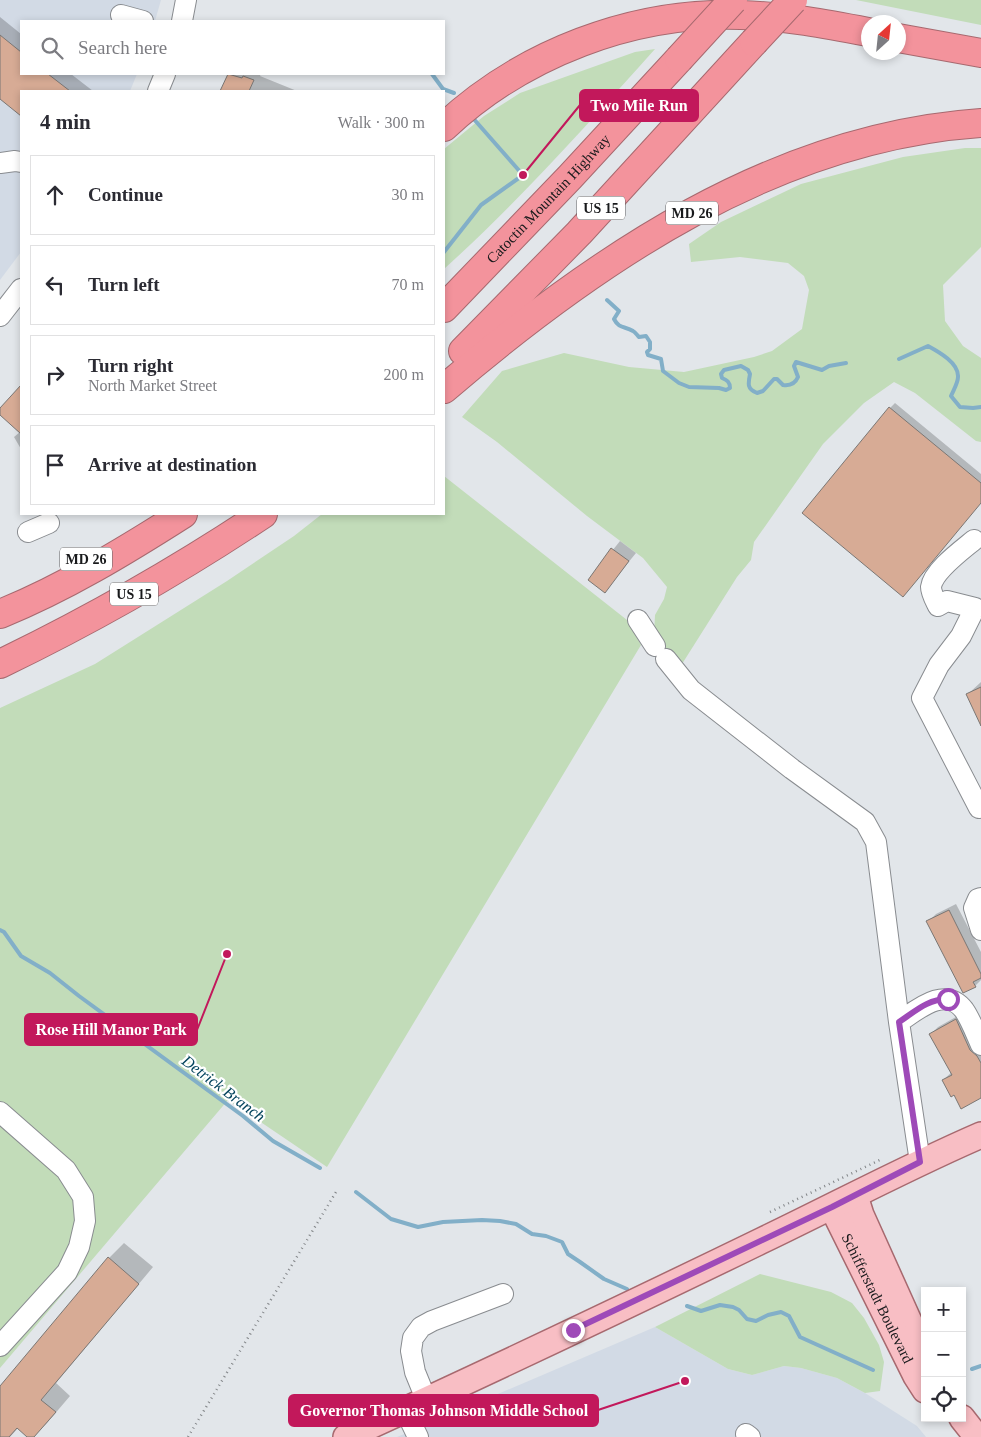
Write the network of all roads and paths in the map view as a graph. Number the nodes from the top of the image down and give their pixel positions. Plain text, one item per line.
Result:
1 (186, 0) edge
2 (733, 0) edge
3 (794, 0) edge
4 (121, 15) dead end
5 (139, 20) edge
6 (182, 20) edge
7 (861, 31) edge
8 (906, 39) edge
9 (981, 53) edge
10 (165, 75) edge
11 (158, 90) edge
12 (981, 124) edge
13 (445, 126) edge
14 (20, 162) edge
15 (0, 163) edge
16 (20, 290) edge
17 (445, 307) edge
18 (0, 316) edge
19 (445, 368) edge
20 (445, 388) edge
21 (148, 515) edge
22 (181, 515) edge
23 (261, 515) edge
24 (974, 540) dead end
25 (980, 605) edge
26 (11, 610) edge
27 (638, 620) dead end
28 (0, 664) edge
29 (979, 808) dead end
30 (981, 898) edge
31 (981, 930) edge
32 (899, 1022) junction
33 (981, 1045) edge
34 (0, 1112) edge
35 (981, 1135) edge
36 (889, 1155) dead end
37 (920, 1162) junction
38 (336, 1192) dead end
39 (855, 1196) junction
40 (832, 1207) junction
41 (770, 1212) dead end
42 (503, 1294) dead end
43 (0, 1346) edge
44 (921, 1348) edge
45 (921, 1384) edge
46 (415, 1405) junction
47 (945, 1422) edge
48 (965, 1422) edge
49 (188, 1437) edge
50 (346, 1437) edge
51 (418, 1437) edge
52 (955, 1437) edge
53 (977, 1437) edge

1 - 6 street
2 - 17 highway, Catoctin Mountain Highway / US 15, bridge
3 - 19 highway, US 15, bridge
4 - 5 street
7 - 13 highway
8 - 9 highway
10 - 11 street
12 - 20 highway, MD 26
14 - 15 street
16 - 18 street
21 - 26 highway, MD 26
22 - 26 highway, US 15
23 - 28 highway, US 15
24 - 25 street
25 - 29 street
27 - 32 street
30 - 31 street
32 - 33 street
32 - 37 street
34 - 43 street
35 - 37 main road
36 - 41 path
37 - 39 main road
38 - 49 path
39 - 40 main road
39 - 44 main road, Schifferstadt Boulevard
40 - 45 main road, Schifferstadt Boulevard
40 - 46 main road
42 - 46 street
46 - 50 main road
46 - 51 street
47 - 52 main road
48 - 53 main road

